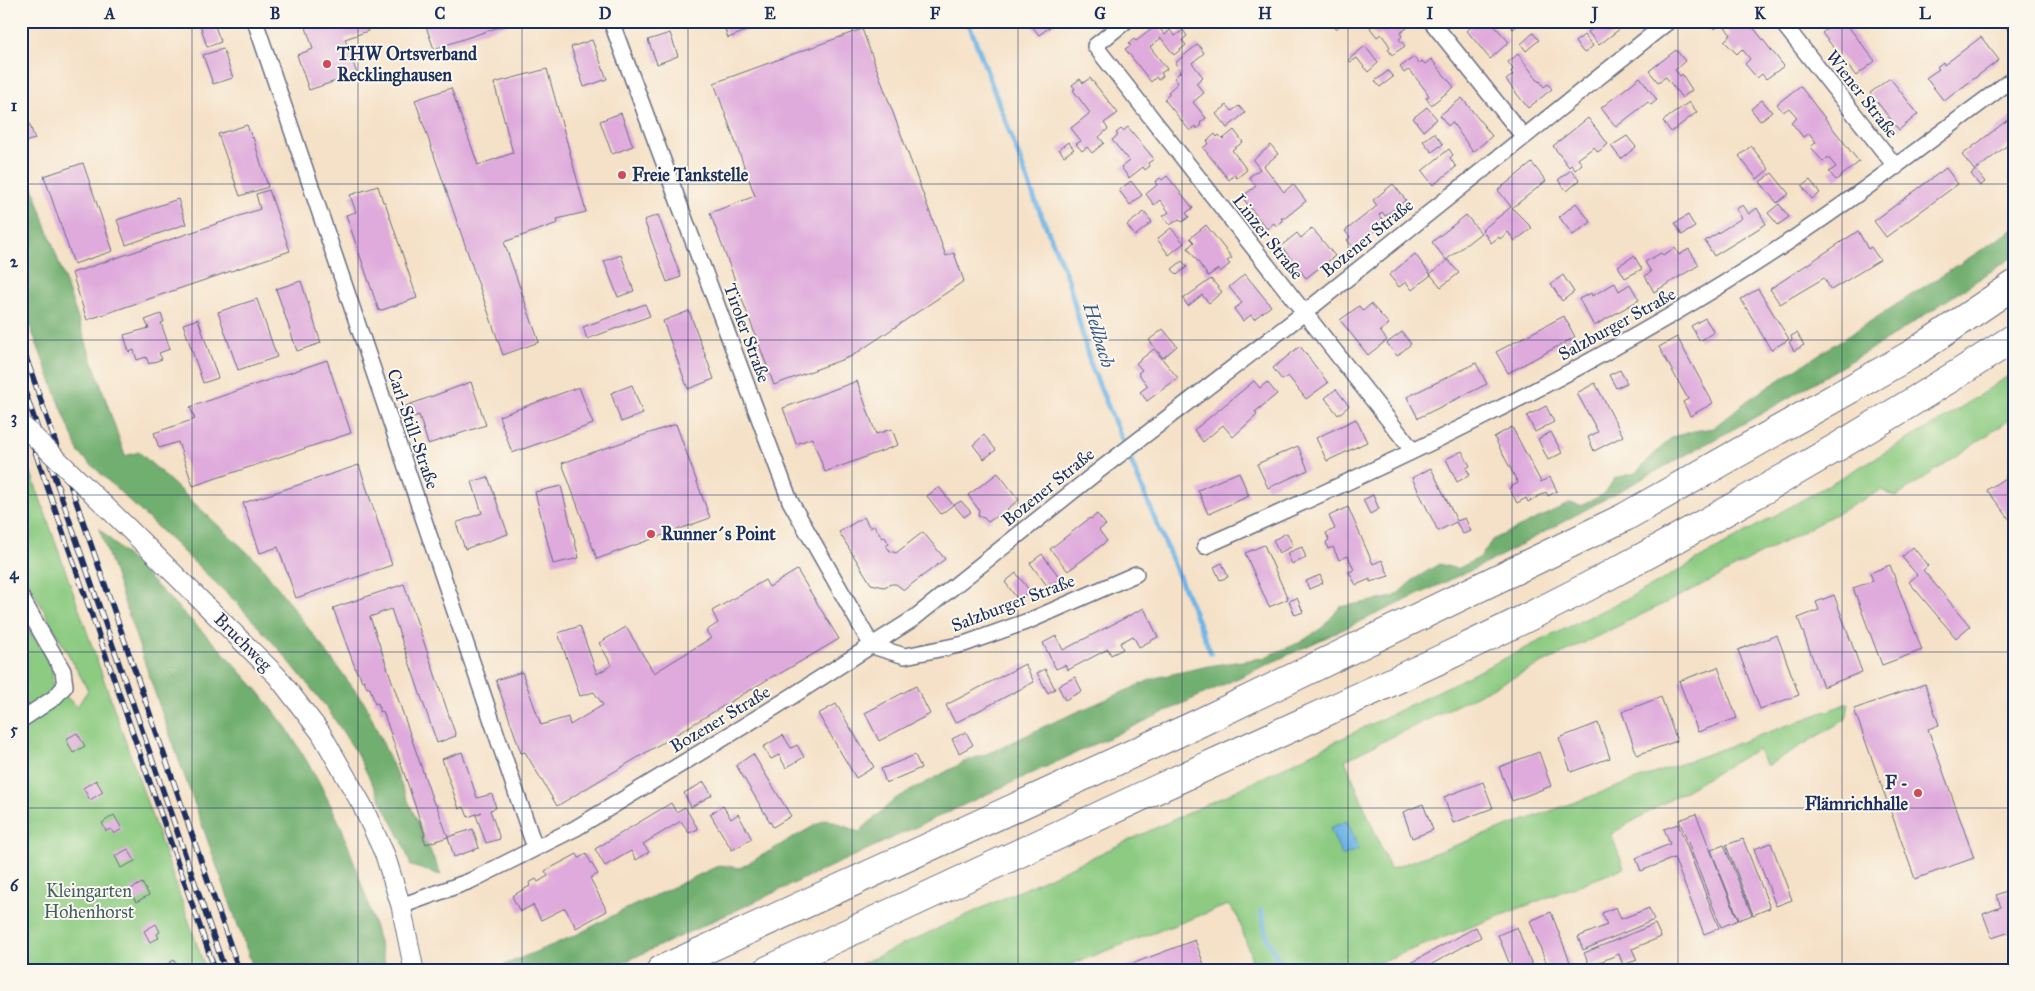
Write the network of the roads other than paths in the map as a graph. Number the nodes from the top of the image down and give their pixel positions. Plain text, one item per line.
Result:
1 (255, 21) edge
2 (611, 21) edge
3 (1126, 21) edge
4 (1431, 21) edge
5 (1669, 21) edge
6 (1781, 21) edge
7 (2014, 78) edge
8 (1524, 137) junction
9 (1896, 166) junction
10 (2014, 285) edge
11 (1304, 313) junction
12 (2014, 338) edge
13 (21, 424) edge
14 (1412, 451) junction
15 (1205, 546) dead end
16 (1136, 574) dead end
17 (21, 598) edge
18 (872, 646) junction
19 (21, 720) edge
20 (535, 848) junction
21 (401, 906) junction
22 (414, 970) edge
23 (661, 970) edge
24 (768, 970) edge

1 - 20 street, Carl-Still-Straße
2 - 18 street, Tiroler Straße
3 - 11 street, Linzer Straße
4 - 8 street
5 - 8 street, Bozener Straße
6 - 9 street, Wiener Straße
7 - 9 street, Salzburger Straße
8 - 11 street, Bozener Straße
9 - 14 street, Salzburger Straße
10 - 23 highway
11 - 14 street, Linzer Straße
11 - 18 street, Bozener Straße
12 - 24 highway
13 - 21 street, Bruchweg, bridge
14 - 15 street, Salzburger Straße
16 - 18 street, Salzburger Straße
17 - 19 street
18 - 20 street, Bozener Straße
20 - 21 street, Bozener Straße
21 - 22 street, Bruchweg

